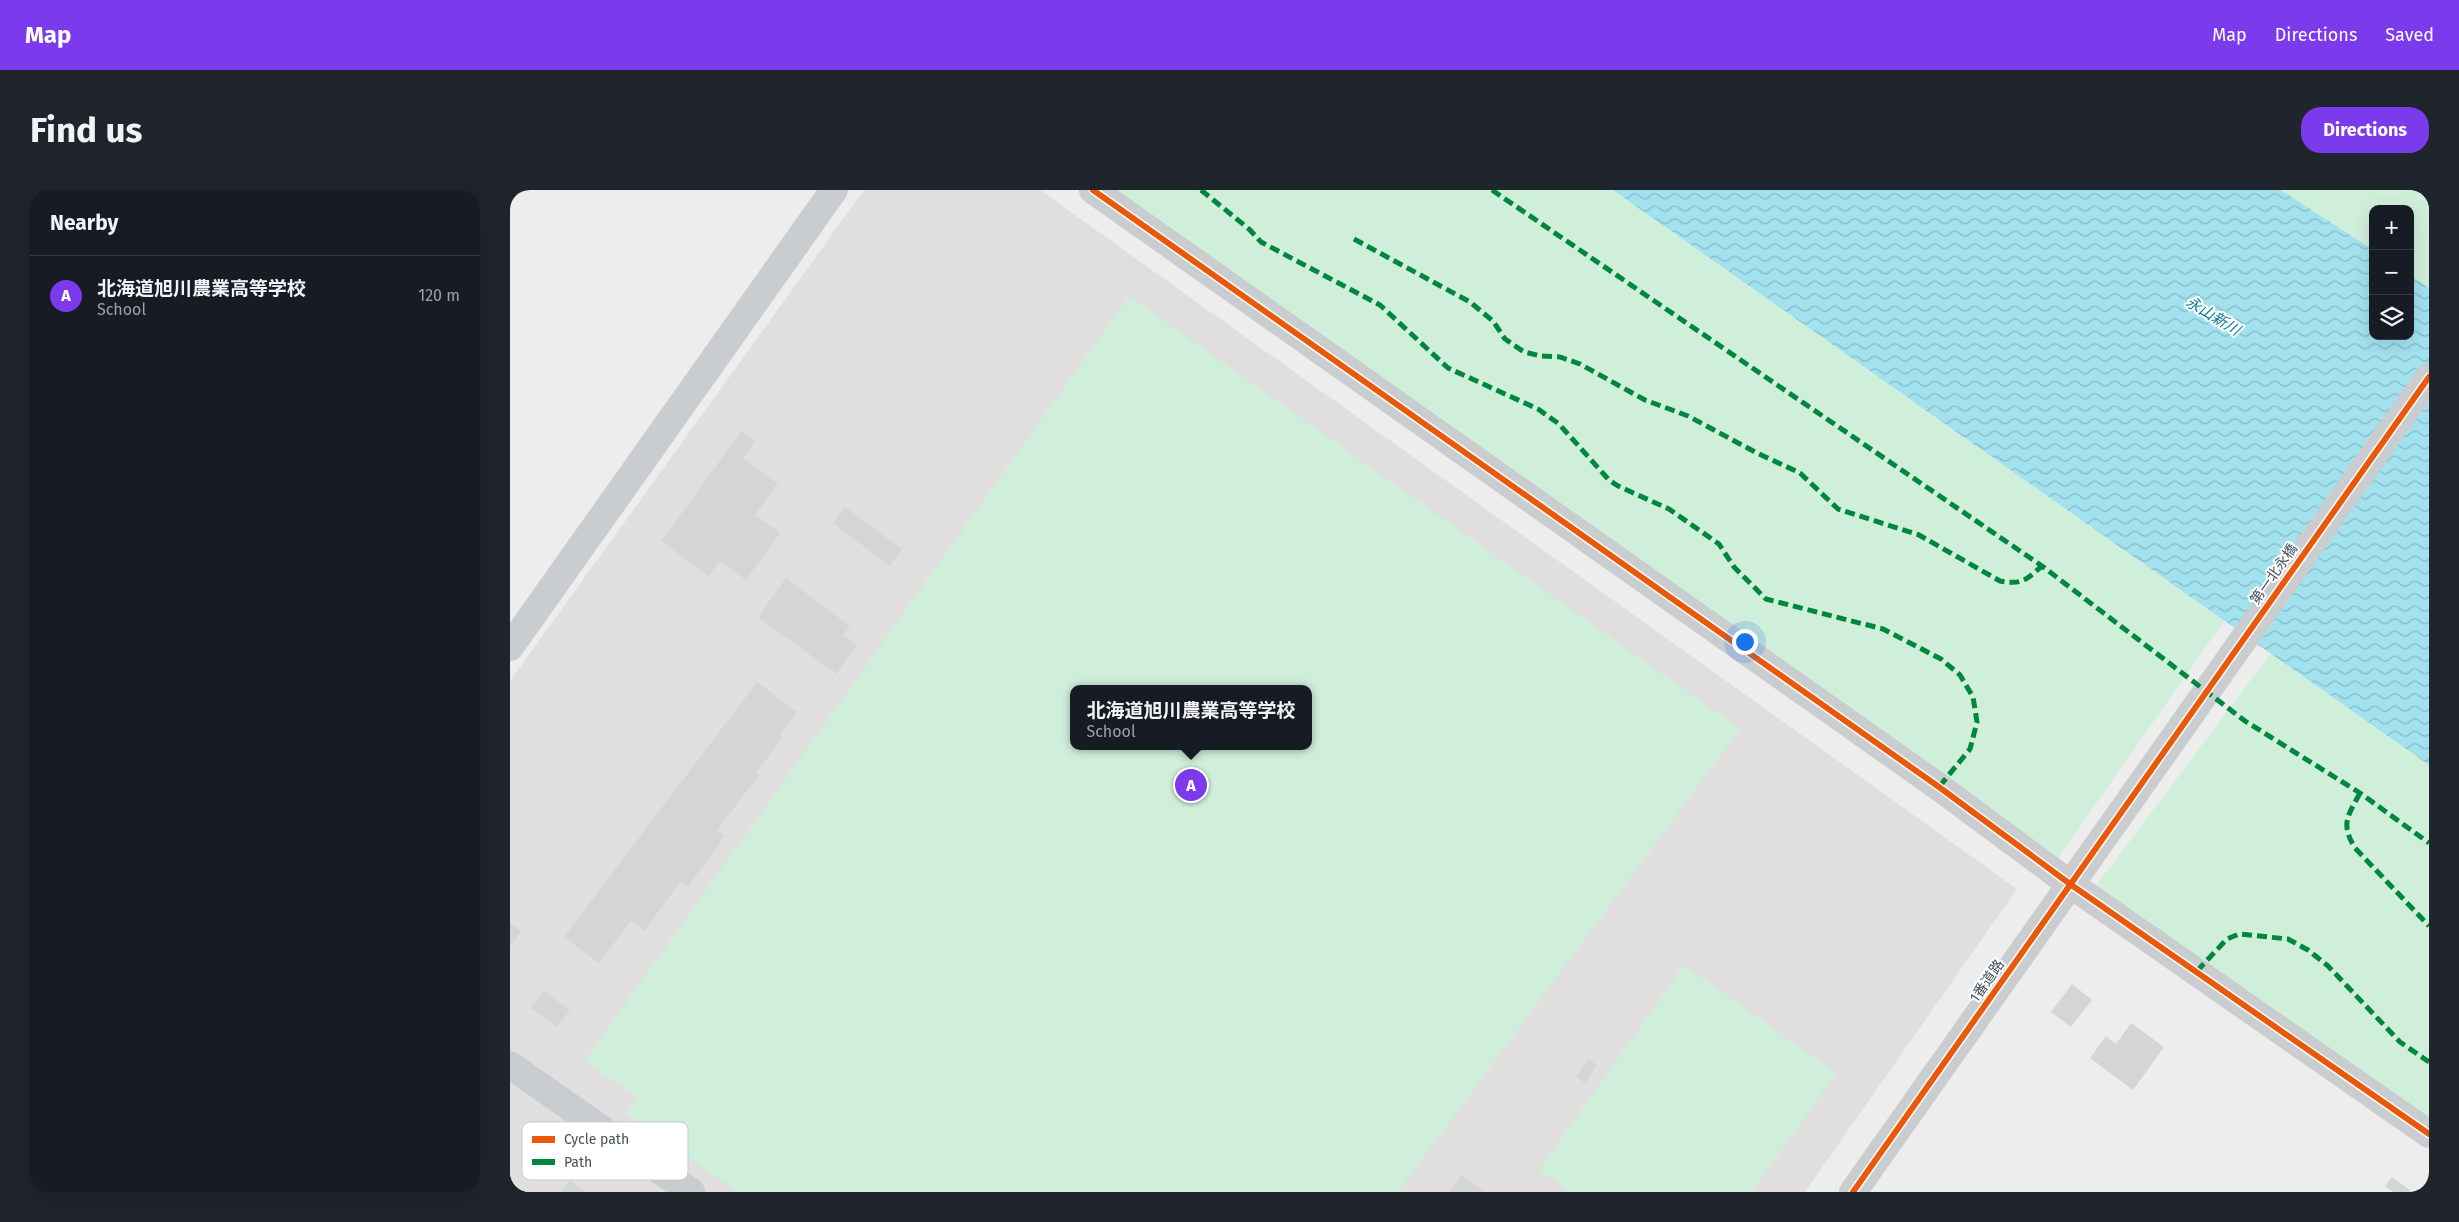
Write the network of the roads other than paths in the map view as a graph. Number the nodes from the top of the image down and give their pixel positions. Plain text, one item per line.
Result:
1 (834, 190) edge
2 (1093, 190) edge
3 (2429, 377) edge
4 (510, 647) edge
5 (2140, 785) joint
6 (2070, 884) junction
7 (510, 1065) edge
8 (591, 1122) edge
9 (2429, 1134) edge
10 (674, 1180) edge
11 (691, 1192) edge
12 (1853, 1192) edge

1 - 4 street
2 - 6 street
3 - 5 street, 第一北永橋
5 - 6 street, 1番道路
6 - 9 street
6 - 12 street, 1番道路
7 - 8 street
10 - 11 street

